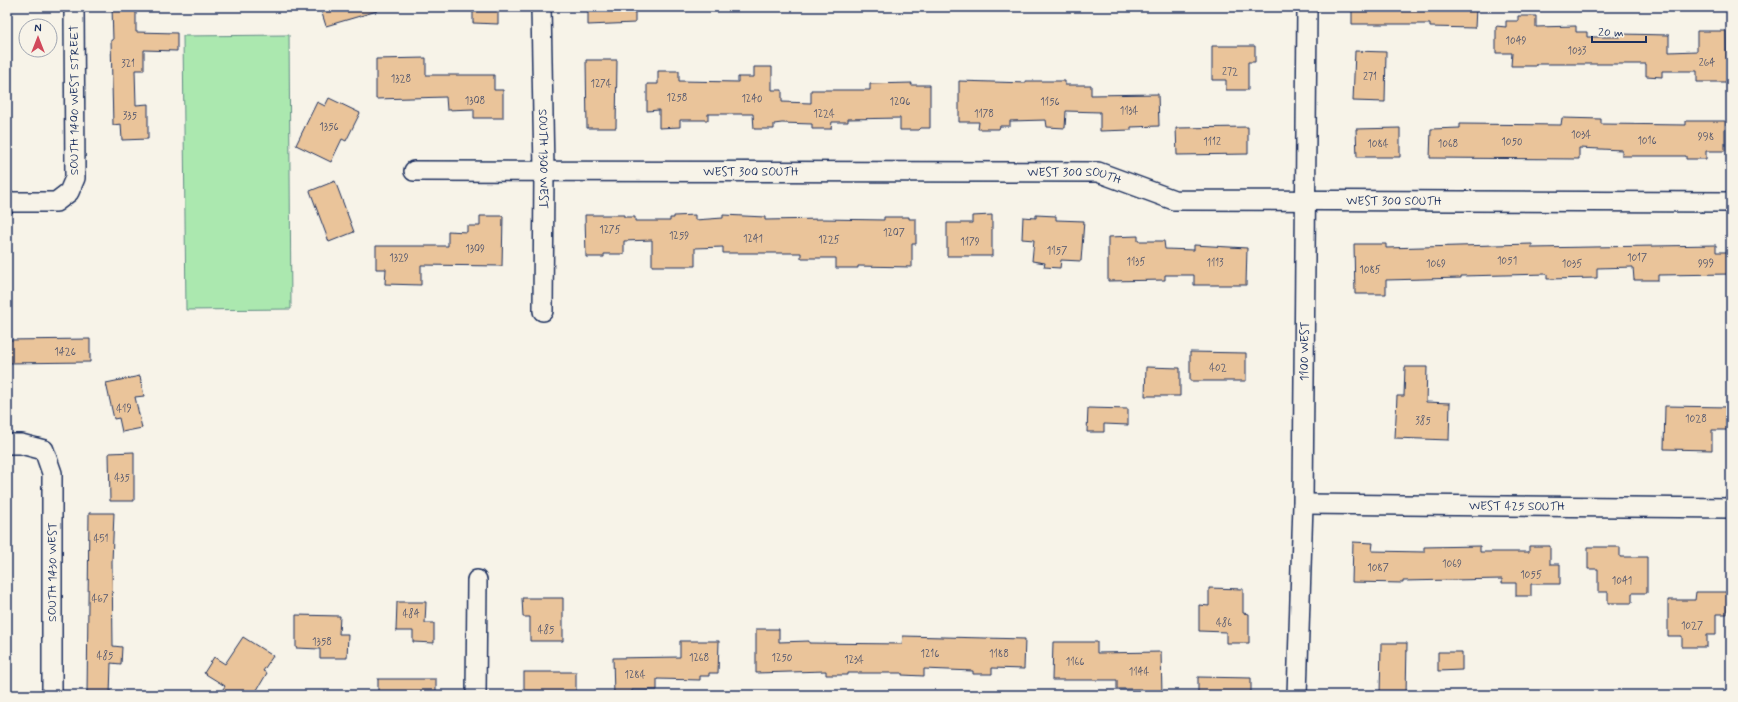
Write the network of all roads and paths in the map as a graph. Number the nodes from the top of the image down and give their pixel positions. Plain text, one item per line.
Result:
1 (74, 7) edge
2 (541, 7) edge
3 (1307, 7) edge
4 (414, 171) dead end
5 (544, 171) junction
6 (1306, 201) junction
7 (7, 202) edge
8 (1731, 202) edge
9 (543, 311) dead end
10 (7, 444) edge
11 (1303, 504) junction
12 (1731, 508) edge
13 (477, 580) dead end
14 (52, 695) edge
15 (476, 695) edge
16 (1297, 695) edge

1 - 7 street, SOUTH 1400 WEST STREET
2 - 5 street, SOUTH 1300 WEST
3 - 6 street, 1100 WEST
4 - 5 street, WEST 300 SOUTH
5 - 6 street, WEST 300 SOUTH
5 - 9 street, SOUTH 1300 WEST
6 - 8 street, WEST 300 SOUTH
6 - 11 street, 1100 WEST
10 - 14 street, SOUTH 1430 WEST
11 - 12 street, WEST 425 SOUTH
11 - 16 street, 1100 WEST
13 - 15 street

